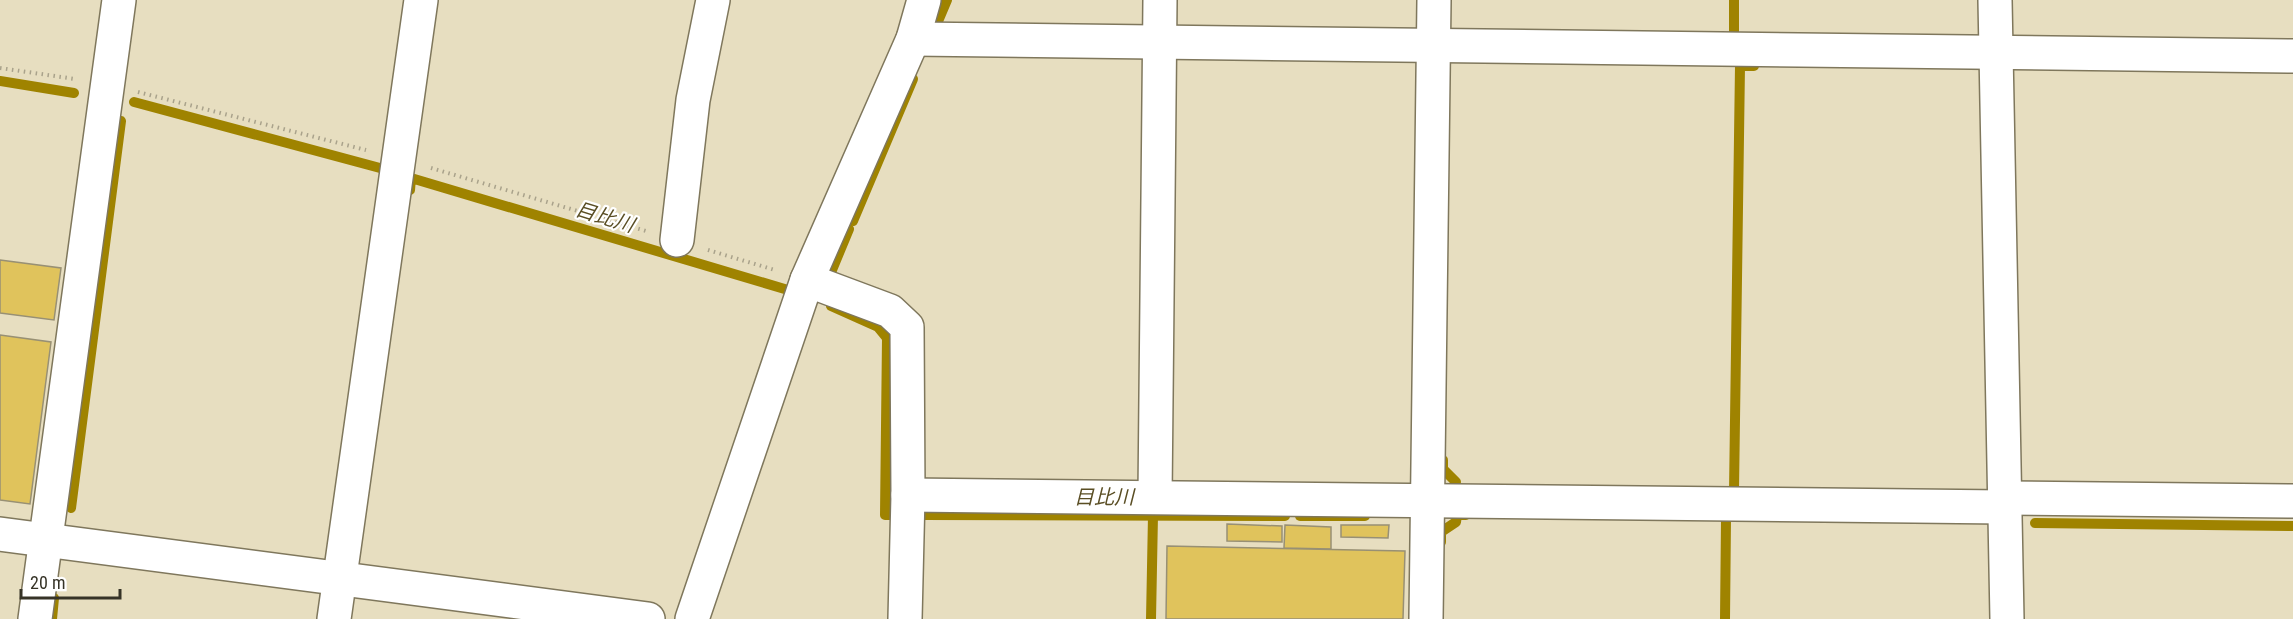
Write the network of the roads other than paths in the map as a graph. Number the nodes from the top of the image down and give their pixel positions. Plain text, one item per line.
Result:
1 (118, 0) edge
2 (422, 0) edge
3 (713, 0) edge
4 (924, 0) edge
5 (1160, 0) edge
6 (1434, 0) edge
7 (1995, 0) edge
8 (913, 39) junction
9 (1160, 42) junction
10 (1433, 46) junction
11 (1996, 52) junction
12 (2293, 56) edge
13 (677, 240) dead end
14 (807, 280) junction
15 (908, 495) junction
16 (1155, 497) junction
17 (1427, 500) junction
18 (2293, 501) edge
19 (2004, 502) junction
20 (0, 534) edge
21 (46, 540) junction
22 (340, 579) junction
23 (35, 619) edge
24 (334, 619) edge
25 (648, 619) edge
26 (692, 619) edge
27 (905, 619) edge
28 (1426, 619) edge
29 (2007, 619) edge

1 - 21 street
2 - 22 street
3 - 13 street
4 - 8 street
5 - 9 street
6 - 10 street
7 - 11 street
8 - 9 street
8 - 14 street
9 - 10 street
9 - 16 street
10 - 11 street
10 - 17 street
11 - 12 street
11 - 19 street
14 - 15 street
14 - 26 street
15 - 16 street
15 - 27 street
16 - 17 street
17 - 19 street
17 - 28 street
18 - 19 street
19 - 29 street
20 - 21 street
21 - 22 street
21 - 23 street
22 - 24 street
22 - 25 street

